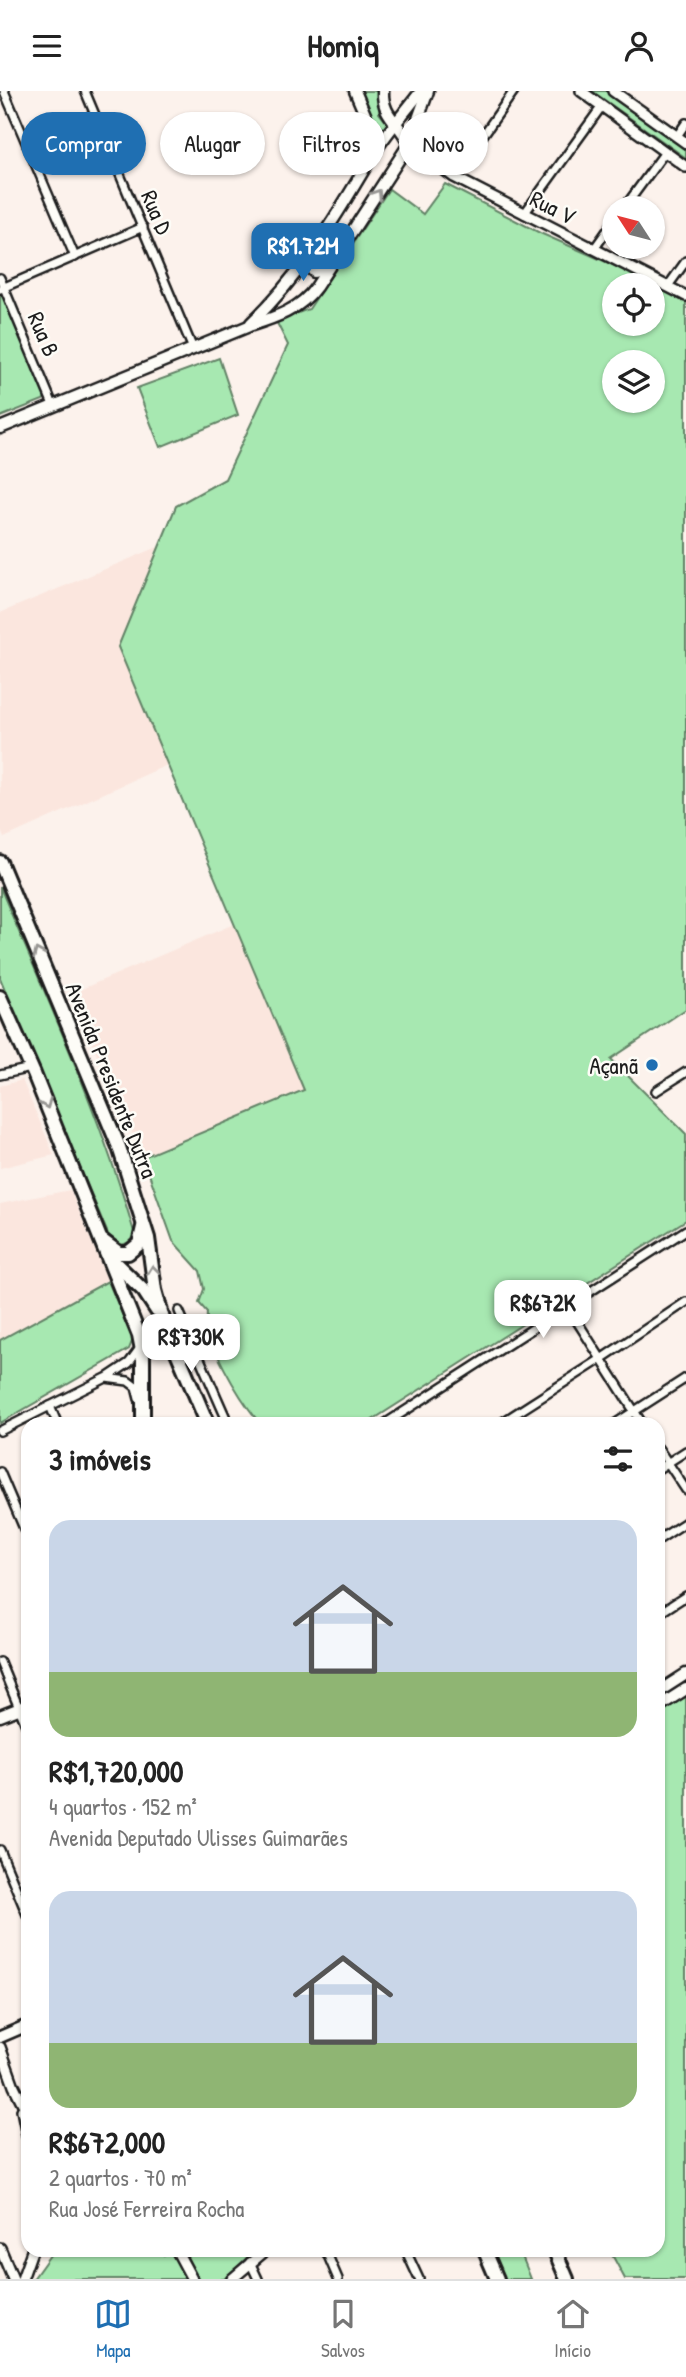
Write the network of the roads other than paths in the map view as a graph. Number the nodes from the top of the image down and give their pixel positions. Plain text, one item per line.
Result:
1 (4, 91) edge
2 (85, 91) edge
3 (355, 91) edge
4 (383, 91) edge
5 (421, 91) edge
6 (428, 91) edge
7 (514, 91) edge
8 (581, 91) edge
9 (613, 91) edge
10 (602, 106) junction
11 (364, 112) edge
12 (420, 112) edge
13 (397, 123) junction
14 (686, 123) edge
15 (399, 126) edge
16 (677, 137) junction
17 (385, 139) edge
18 (686, 143) edge
19 (665, 152) junction
20 (399, 159) edge
21 (686, 167) edge
22 (360, 175) edge
23 (451, 175) edge
24 (454, 177) junction
25 (633, 196) edge
26 (524, 214) junction
27 (143, 227) junction
28 (602, 238) edge
29 (594, 249) junction
30 (75, 257) junction
31 (308, 257) junction
32 (686, 261) edge
33 (327, 269) junction
34 (0, 278) edge
35 (668, 286) junction
36 (2, 288) edge
37 (686, 296) edge
38 (248, 326) junction
39 (193, 349) junction
40 (53, 405) junction
41 (0, 428) edge
42 (0, 862) edge
43 (0, 997) edge
44 (31, 1068) junction
45 (686, 1072) edge
46 (0, 1075) edge
47 (656, 1091) dead end
48 (144, 1221) junction
49 (686, 1230) edge
50 (100, 1238) junction
51 (106, 1254) junction
52 (686, 1302) edge
53 (568, 1307) junction
54 (179, 1311) dead end
55 (163, 1319) junction
56 (141, 1344) junction
57 (601, 1359) junction
58 (106, 1378) junction
59 (686, 1378) edge
60 (50, 1406) junction
61 (634, 1411) junction
62 (28, 1417) edge
63 (55, 1417) edge
64 (142, 1417) edge
65 (142, 1417) edge
66 (205, 1417) edge
67 (225, 1417) edge
68 (396, 1417) edge
69 (510, 1417) edge
70 (625, 1417) edge
71 (637, 1417) edge
72 (21, 1420) edge
73 (0, 1431) edge
74 (686, 1451) edge
75 (665, 1458) edge
76 (668, 1463) junction
77 (665, 1465) edge
78 (0, 1472) edge
79 (686, 1490) edge
80 (21, 1522) edge
81 (686, 1522) edge
82 (665, 1536) edge
83 (686, 1596) edge
84 (665, 1610) edge
85 (0, 1663) edge
86 (686, 1674) edge
87 (665, 1688) edge
88 (686, 1689) edge
89 (21, 1702) edge
90 (665, 1702) edge
91 (21, 1708) edge
92 (0, 1716) edge
93 (0, 1850) edge
94 (21, 1900) edge
95 (21, 2028) edge
96 (0, 2037) edge
97 (0, 2047) edge
98 (21, 2101) edge
99 (0, 2248) edge
100 (30, 2257) edge
101 (35, 2257) edge
102 (180, 2257) edge
103 (257, 2257) edge
104 (329, 2257) edge
105 (409, 2257) edge
106 (488, 2257) edge
107 (558, 2257) edge
108 (250, 2262) junction
109 (27, 2268) junction
110 (567, 2277) edge
111 (13, 2279) edge
112 (22, 2279) edge
113 (192, 2279) edge
114 (232, 2279) edge
115 (258, 2279) edge
116 (338, 2279) edge
117 (419, 2279) edge
118 (498, 2279) edge

1 - 30 street
2 - 27 street, Rua D
3 - 11 main road
4 - 13 main road
5 - 13 main road
6 - 12 main road
7 - 24 street
8 - 10 street
9 - 16 street
10 - 19 street
10 - 26 street
13 - 15 main road
13 - 17 main road
14 - 16 street
16 - 18 street
19 - 21 street
19 - 25 street
33 -> 20 main road
22 - 31 main road
23 - 24 street, Rua V
24 - 26 street, Rua V
26 - 29 street, Rua V
27 - 30 street
27 - 39 street, Rua D
28 - 29 street
29 - 35 street, Rua V
30 - 36 street
31 - 33 main road
31 - 38 main road
32 - 35 street
33 - 38 main road
34 - 36 street, Rua B
35 - 37 street, Rua V
36 - 40 street, Rua B
38 - 39 main road
39 - 40 main road
40 - 41 main road
48 -> 42 highway, Avenida Presidente Dutra
43 - 44 highway, Avenida Presidente Dutra
44 - 46 street
44 -> 50 highway, Avenida Presidente Dutra
45 - 47 street
48 - 50 highway
55 -> 48 highway, Avenida Presidente Dutra
49 - 53 street
50 - 51 highway, Avenida Presidente Dutra
51 - 55 highway, Avenida Presidente Dutra
51 - 56 highway
52 - 57 street
53 - 57 street
53 - 68 street
54 - 67 street
55 - 66 highway, Avenida Presidente Dutra
56 - 58 street
56 - 64 highway
57 - 61 street
57 - 69 street
58 - 60 street
58 - 65 street
59 - 61 street
60 - 62 street
60 - 63 street
61 - 70 street
61 - 71 street
72 - 73 street
74 - 76 street
75 - 76 street
76 - 77 street
76 - 79 street
78 - 80 street
81 - 82 street
83 - 84 street
85 - 89 street
86 - 87 main road
88 - 90 main road
91 - 92 main road
93 - 94 street
95 - 96 main road
97 - 98 street
99 - 111 street
100 - 109 street
101 - 109 street
102 - 113 street
103 - 108 street
104 - 116 street
105 - 117 street
106 - 118 highway
107 - 110 highway
108 - 114 street
108 - 115 street
109 - 112 street

